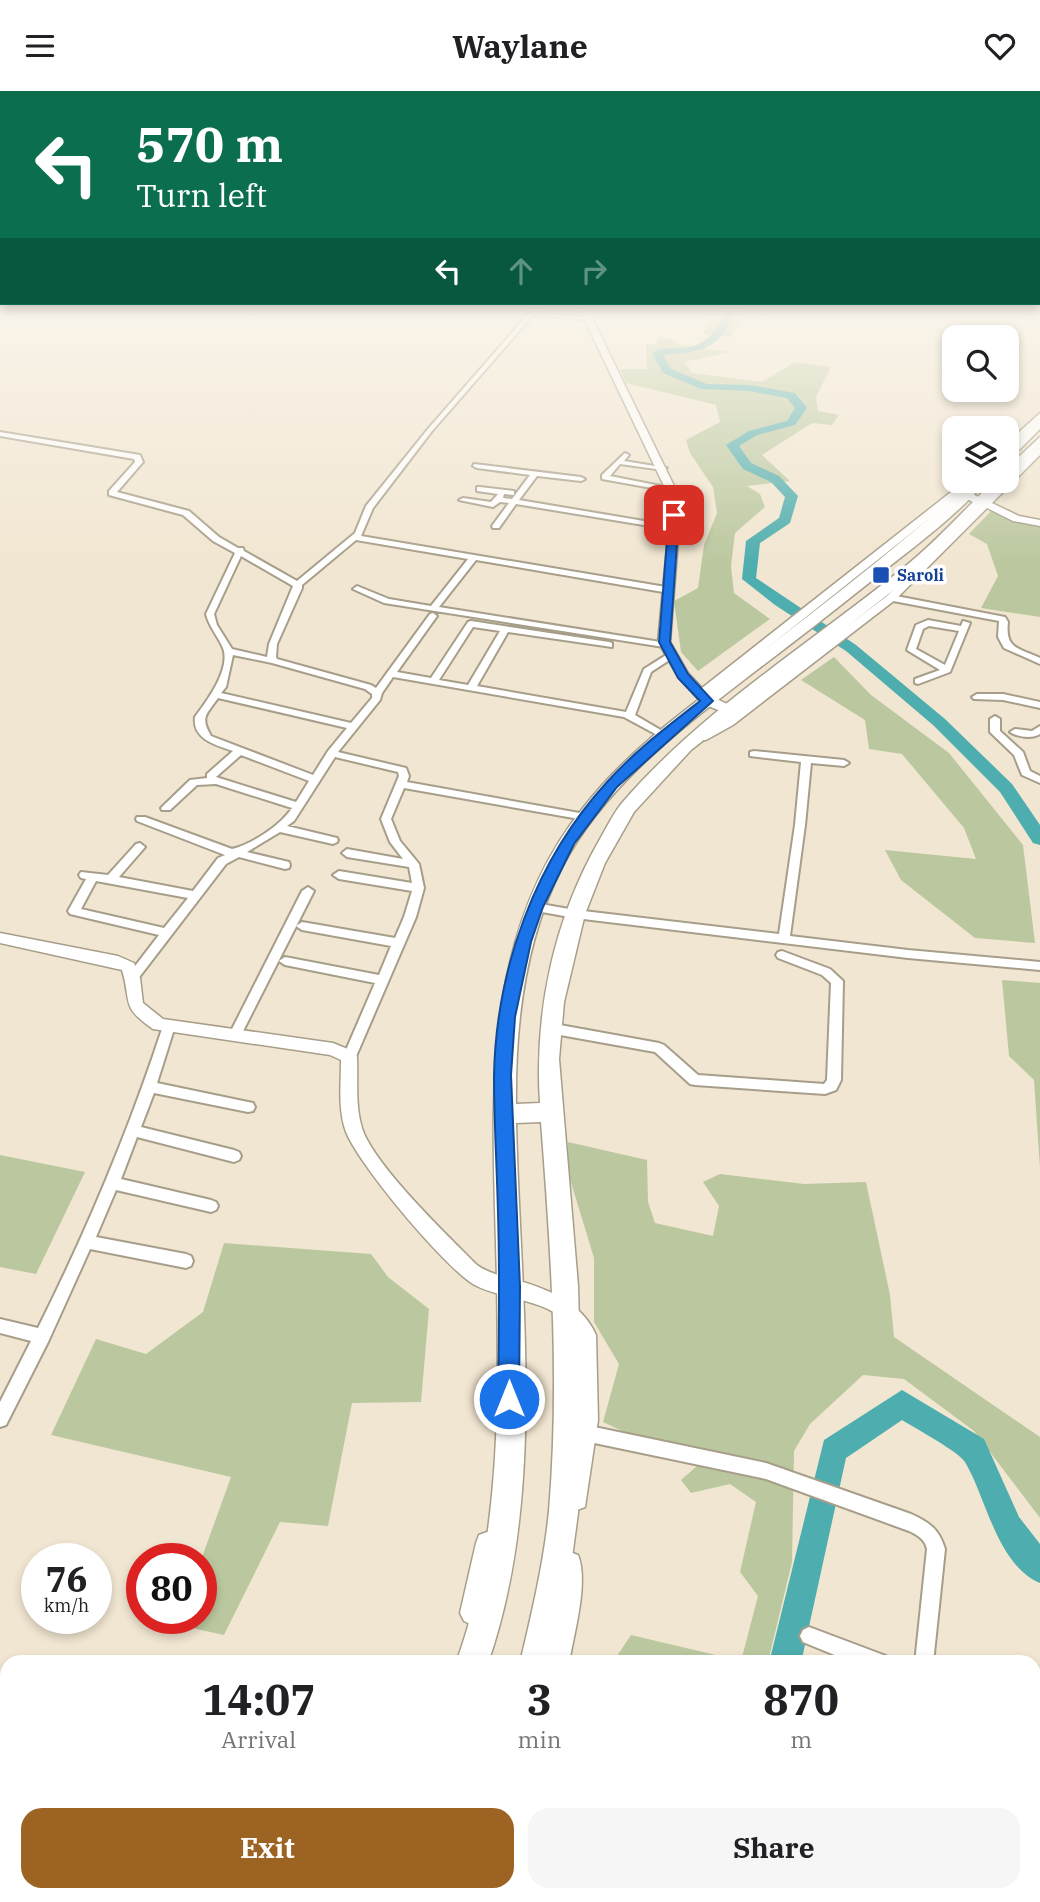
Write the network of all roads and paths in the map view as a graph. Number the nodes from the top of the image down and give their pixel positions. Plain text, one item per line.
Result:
1 (460, 395) edge
2 (626, 395) edge
3 (1040, 416) edge
4 (1040, 423) edge
5 (0, 434) edge
6 (1019, 436) edge
7 (1040, 441) edge
8 (1019, 443) edge
9 (1040, 450) edge
10 (625, 455) dead end
11 (618, 462) junction
12 (1019, 463) edge
13 (477, 466) dead end
14 (663, 468) junction
15 (534, 474) junction
16 (581, 479) dead end
17 (480, 489) dead end
18 (671, 490) junction
19 (503, 492) junction
20 (960, 493) edge
21 (971, 493) edge
22 (991, 493) edge
23 (517, 498) junction
24 (498, 499) junction
25 (463, 500) dead end
26 (984, 502) junction
27 (1040, 523) edge
28 (496, 526) dead end
29 (674, 528) junction
30 (355, 537) junction
31 (240, 551) junction
32 (473, 558) junction
33 (296, 583) junction
34 (357, 589) dead end
35 (669, 590) junction
36 (891, 598) junction
37 (433, 613) junction
38 (973, 613) junction
39 (845, 625) junction
40 (506, 629) junction
41 (964, 629) junction
42 (796, 645) junction
43 (228, 650) junction
44 (669, 650) junction
45 (274, 661) junction
46 (1040, 661) edge
47 (947, 670) junction
48 (391, 674) junction
49 (434, 681) junction
50 (918, 681) dead end
51 (471, 688) junction
52 (377, 693) junction
53 (217, 695) junction
54 (976, 697) dead end
55 (704, 698) junction
56 (1040, 705) edge
57 (735, 712) junction
58 (627, 715) junction
59 (995, 719) dead end
60 (354, 727) junction
61 (1040, 729) edge
62 (1015, 732) dead end
63 (674, 741) junction
64 (240, 750) junction
65 (332, 753) junction
66 (754, 754) dead end
67 (806, 759) junction
68 (844, 763) dead end
69 (315, 780) junction
70 (1040, 780) edge
71 (214, 781) junction
72 (401, 784) junction
73 (298, 806) junction
74 (166, 808) dead end
75 (585, 817) junction
76 (141, 819) dead end
77 (279, 828) junction
78 (333, 840) dead end
79 (140, 847) dead end
80 (233, 852) junction
81 (347, 853) dead end
82 (414, 864) junction
83 (285, 865) dead end
84 (339, 875) dead end
85 (89, 876) joint
86 (110, 880) junction
87 (418, 888) junction
88 (308, 891) dead end
89 (195, 895) junction
90 (535, 907) junction
91 (575, 914) junction
92 (302, 926) dead end
93 (166, 933) junction
94 (0, 938) edge
95 (784, 938) junction
96 (398, 943) junction
97 (782, 955) dead end
98 (285, 961) dead end
99 (1040, 966) edge
100 (133, 977) junction
101 (381, 979) junction
102 (169, 1026) junction
103 (549, 1028) junction
104 (235, 1035) junction
105 (349, 1057) junction
106 (151, 1087) junction
107 (248, 1107) dead end
108 (552, 1112) junction
109 (504, 1114) junction
110 (135, 1131) junction
111 (234, 1156) dead end
112 (112, 1183) junction
113 (211, 1206) dead end
114 (86, 1242) junction
115 (186, 1261) dead end
116 (504, 1285) junction
117 (567, 1310) junction
118 (0, 1326) edge
119 (43, 1336) junction
120 (3, 1408) edge
121 (578, 1431) junction
122 (809, 1636) dead end
123 (459, 1655) edge
124 (475, 1655) edge
125 (538, 1655) edge
126 (558, 1655) edge
127 (858, 1655) edge
128 (925, 1655) edge

1 - 30 street
2 - 14 street
3 - 6 street
4 - 8 highway
5 - 31 street
7 - 12 highway
9 - 26 street
10 - 11 street
11 - 14 street
11 - 18 street
13 - 15 street
14 - 18 street
15 - 16 street
15 - 23 street
17 - 19 street
18 - 29 street
19 - 23 street
19 - 24 street
20 - 42 highway
21 - 26 street
22 - 26 highway
23 - 24 street
23 - 28 street
23 - 29 street
24 - 25 street
26 - 27 street
26 - 36 street
26 - 39 highway
29 - 35 street
30 - 32 street
30 - 33 street
31 - 33 street
31 - 43 street
32 - 35 street
32 - 37 street
33 - 45 street
34 - 37 street
35 - 44 street
36 - 38 street
36 - 39 street
37 - 44 street
37 - 48 street
38 - 41 street
38 - 46 street
39 - 42 highway
40 - 44 street
40 - 49 street
40 - 51 street
41 - 47 street
41 - 47 street
42 - 55 highway
42 - 57 highway
43 - 45 street
43 - 53 street
44 - 55 street
44 - 58 street
45 - 52 street
47 - 50 street
48 - 49 street
48 - 52 street
49 - 51 street
51 - 58 street
52 - 60 street
53 - 60 street
53 - 64 street
54 - 56 street
55 - 57 street
55 - 63 highway
57 - 63 highway
58 - 63 street
59 - 70 street
60 - 65 street
61 - 62 street
63 - 75 highway
63 - 91 highway
64 - 69 street
64 - 71 street
65 - 69 street
65 - 72 street
66 - 67 street
67 - 68 street
67 - 95 street
69 - 73 street
71 - 73 street
71 - 74 street
72 - 75 street
72 - 82 street
73 - 77 street
75 - 90 highway
76 - 80 street
77 - 78 street
77 - 80 street
79 - 86 street
80 - 83 street
80 - 89 street
81 - 82 street
82 - 87 street
84 - 87 street
85 - 86 street
85 - 93 street
86 - 89 street
87 - 96 street
88 - 104 street
89 - 93 street
90 - 91 street
90 - 109 highway
91 - 95 street
91 - 103 highway
92 - 96 street
93 - 100 street
94 - 100 street
95 - 99 street
96 - 101 street
97 - 103 street
98 - 101 street
100 - 102 street
101 - 105 street
102 - 104 street
102 - 106 street
103 - 108 highway
104 - 105 street
105 - 116 street
106 - 107 street
106 - 110 street
108 - 109 highway
108 - 117 highway
109 - 116 highway
110 - 111 street
110 - 112 street
112 - 113 street
112 - 114 street
114 - 115 street
114 - 119 street
116 - 117 street
116 - 123 street
116 - 124 highway
117 - 121 highway
118 - 119 street
119 - 120 street
121 - 125 highway
121 - 126 street
121 - 128 street
122 - 127 street

